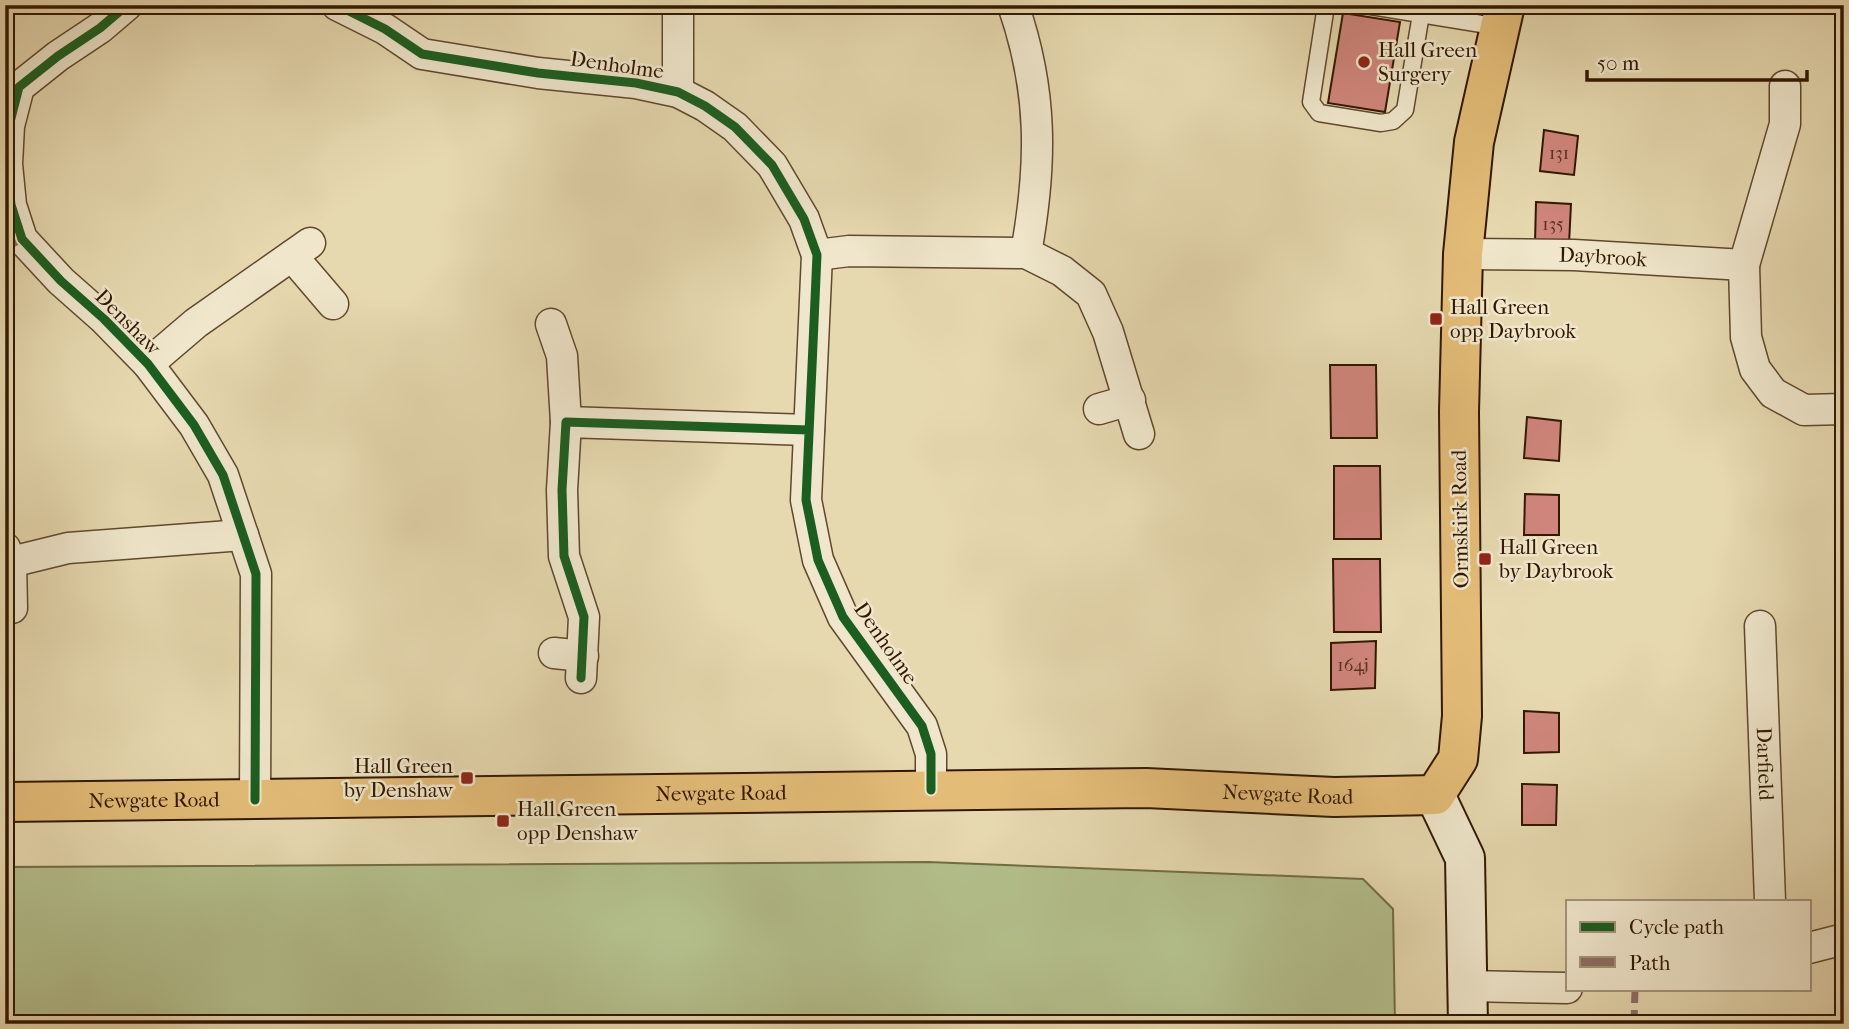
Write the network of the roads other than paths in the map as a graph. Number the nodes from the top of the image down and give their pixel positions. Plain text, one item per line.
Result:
1 (127, 5) edge
2 (337, 5) edge
3 (678, 5) edge
4 (1013, 5) edge
5 (1329, 5) edge
6 (1365, 5) edge
7 (1422, 14) junction
8 (1502, 16) edge
9 (12, 83) edge
10 (1785, 86) dead end
11 (678, 92) junction
12 (1026, 253) junction
13 (1463, 254) junction
14 (817, 255) junction
15 (1744, 265) junction
16 (333, 304) dead end
17 (551, 324) dead end
18 (148, 364) junction
19 (1130, 400) junction
20 (1099, 409) dead end
21 (1844, 409) edge
22 (566, 422) junction
23 (809, 430) junction
24 (1139, 434) dead end
25 (243, 535) junction
26 (8, 555) edge
27 (12, 608) dead end
28 (1760, 626) dead end
29 (573, 662) dead end
30 (931, 790) junction
31 (1435, 795) junction
32 (255, 800) junction
33 (5, 802) edge
34 (1770, 900) edge
35 (1844, 939) edge
36 (1811, 947) edge
37 (1467, 986) junction
38 (1566, 988) edge
39 (1468, 1024) edge

1 - 9 street, Denshaw
2 - 11 street, Denholme
3 - 11 street
4 - 12 street
5 - 7 lane
6 - 7 lane
7 - 8 lane
8 - 13 main road, Ormskirk Road
9 - 18 street, Denshaw
10 - 15 street
11 - 14 street, Denholme
12 - 14 street
12 - 19 street
13 - 15 street, Daybrook
13 - 31 main road, Ormskirk Road
14 - 23 street, Denholme
15 - 21 street
16 - 18 street, Denshaw
17 - 22 street
18 - 25 street, Denshaw
19 - 20 street
19 - 24 street
22 - 23 street
22 - 29 street
23 - 30 street, Denholme
25 - 26 street
25 - 32 street, Denshaw
26 - 27 street
28 - 34 street, Darfield
30 - 31 main road, Newgate Road
30 - 32 main road, Newgate Road
31 - 37 street
32 - 33 main road, Newgate Road
35 - 36 street
37 - 38 street
37 - 39 street

